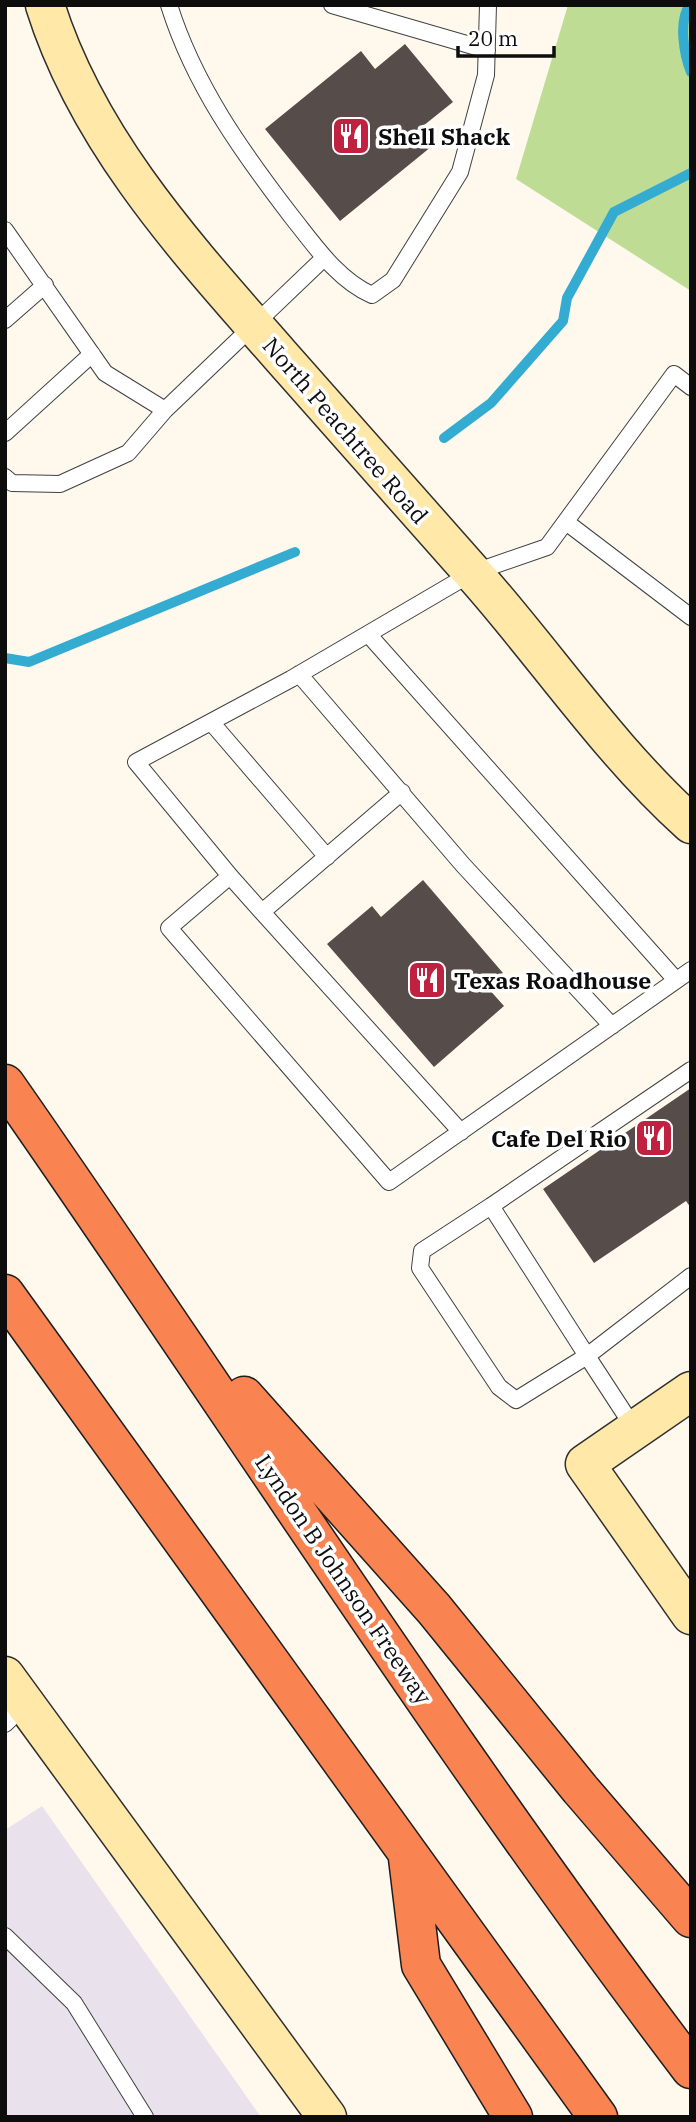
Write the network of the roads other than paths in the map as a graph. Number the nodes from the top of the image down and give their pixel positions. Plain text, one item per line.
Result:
1 (46, 5) edge
2 (169, 5) edge
3 (332, 5) edge
4 (488, 5) edge
5 (487, 50) junction
6 (5, 230) edge
7 (324, 258) junction
8 (45, 285) junction
9 (5, 320) edge
10 (254, 325) junction
11 (92, 354) junction
12 (691, 387) edge
13 (165, 410) junction
14 (5, 433) edge
15 (5, 477) edge
16 (566, 522) junction
17 (472, 573) junction
18 (691, 617) edge
19 (368, 634) junction
20 (299, 674) junction
21 (211, 722) junction
22 (402, 792) junction
23 (691, 824) edge
24 (327, 857) junction
25 (230, 876) junction
26 (262, 912) junction
27 (691, 970) edge
28 (676, 980) junction
29 (612, 1026) junction
30 (691, 1070) edge
31 (5, 1084) edge
32 (461, 1132) junction
33 (491, 1206) junction
34 (691, 1276) edge
35 (143, 1282) junction
36 (5, 1294) edge
37 (587, 1356) junction
38 (691, 1391) edge
39 (634, 1428) junction
40 (691, 1615) edge
41 (12, 1701) edge
42 (407, 1854) junction
43 (691, 1918) edge
44 (5, 1936) edge
45 (691, 2069) edge
46 (145, 2117) edge
47 (327, 2117) edge
48 (513, 2117) edge
49 (598, 2117) edge

1 - 10 street, North Peachtree Road
2 - 7 lane
3 - 5 lane
4 - 5 lane
5 - 7 lane
6 - 8 lane
7 - 10 lane
8 - 9 lane
8 - 11 lane
10 - 13 lane
10 - 17 street, North Peachtree Road
11 - 13 lane
11 - 14 lane
12 - 16 lane
13 - 15 lane
16 - 17 lane
16 - 18 lane
17 - 19 lane
17 - 23 street, North Peachtree Road
19 - 20 lane
19 - 28 lane
20 - 21 lane
20 - 22 lane
21 - 24 lane
21 - 25 lane
22 - 24 lane
22 - 29 lane
24 - 26 lane
25 - 26 lane
25 - 32 lane
26 - 32 lane
27 - 28 lane
28 - 29 lane
29 - 32 lane
30 - 33 lane
31 - 35 highway, Lyndon B Johnson Freeway
33 - 37 lane
33 - 37 lane
34 - 37 lane
35 - 43 highway
35 - 45 highway, Lyndon B Johnson Freeway
36 - 42 highway
37 - 39 lane
38 - 39 street
39 - 40 street
41 - 47 street
42 - 48 highway
42 - 49 highway
44 - 46 lane

